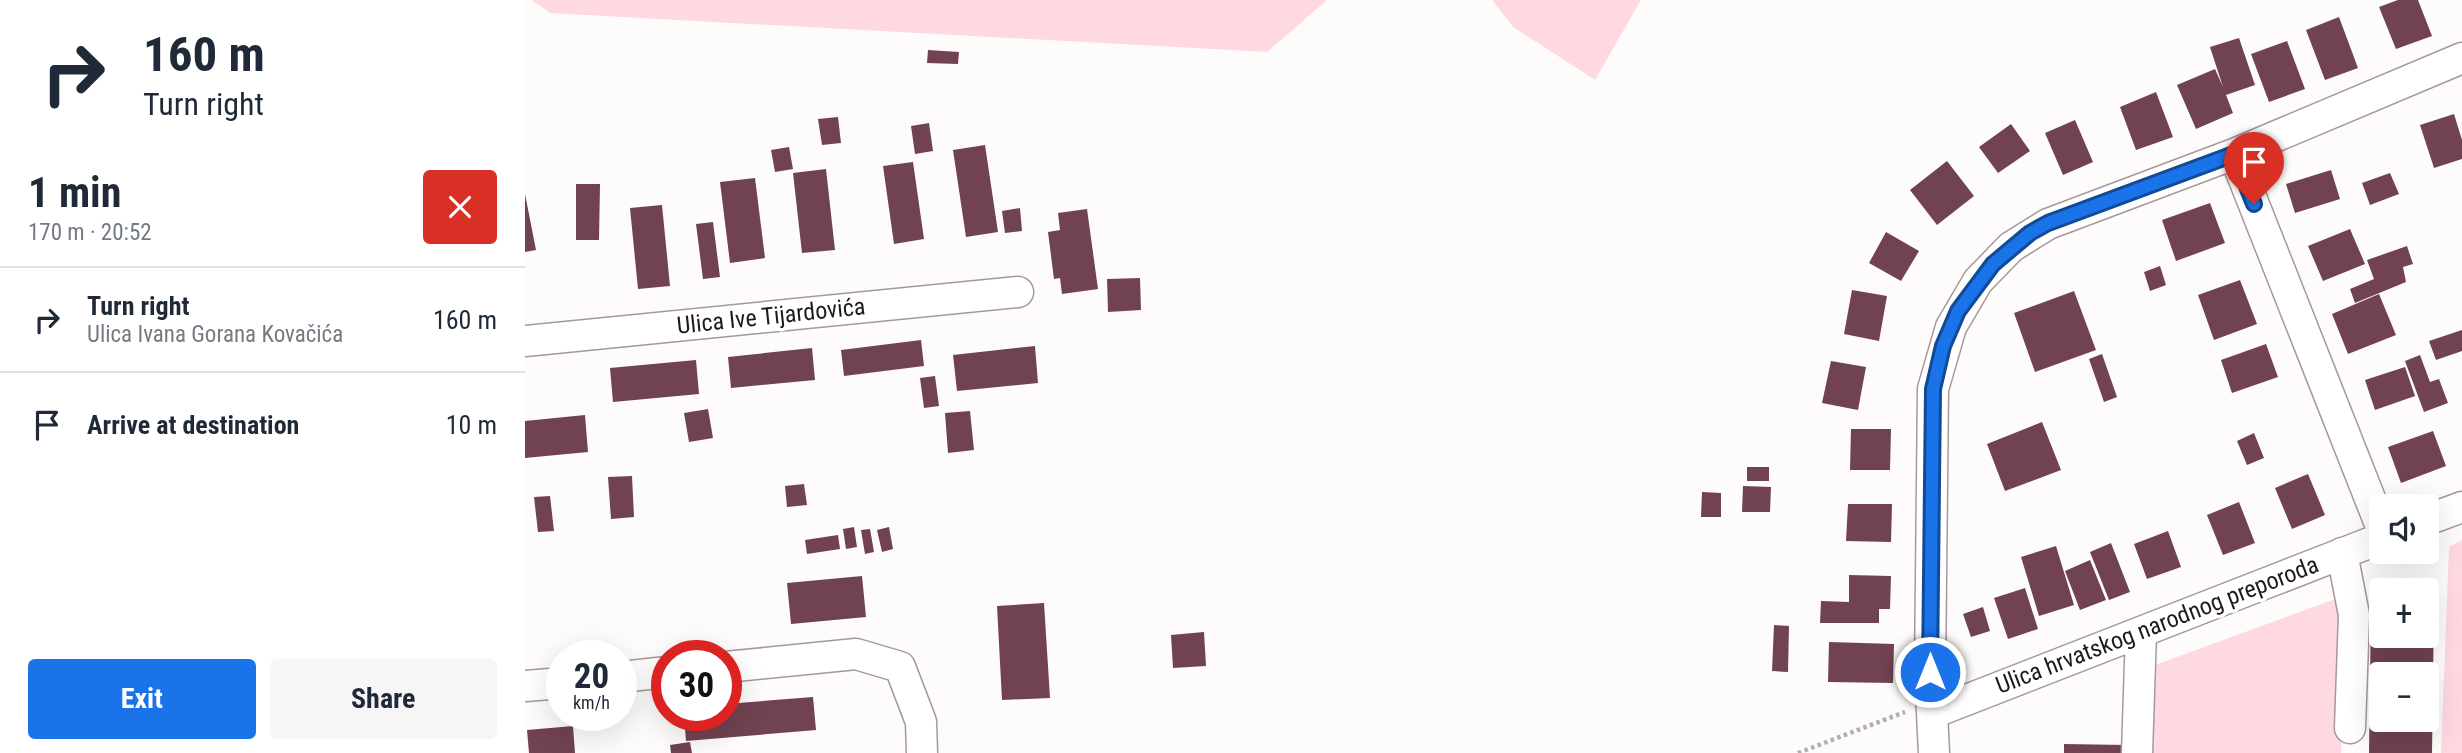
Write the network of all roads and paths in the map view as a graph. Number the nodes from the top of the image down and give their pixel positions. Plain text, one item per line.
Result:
1 (2462, 58) edge
2 (2234, 154) junction
3 (1018, 292) dead end
4 (525, 341) edge
5 (2369, 496) edge
6 (2462, 507) edge
7 (2439, 516) edge
8 (2369, 543) edge
9 (2342, 553) junction
10 (2141, 632) junction
11 (742, 665) edge
12 (546, 684) edge
13 (525, 686) edge
14 (1933, 713) junction
15 (2350, 729) dead end
16 (922, 753) edge
17 (1798, 753) edge
18 (1934, 753) edge
19 (2137, 753) edge

1 - 2 street
2 - 5 street
2 - 14 street
3 - 4 street, Ulica Ive Tijardovića
6 - 7 street
8 - 9 street, Ulica hrvatskog narodnog preporoda
9 - 10 street, Ulica hrvatskog narodnog preporoda
9 - 15 street
10 - 14 street, Ulica hrvatskog narodnog preporoda
10 - 19 street
11 - 16 street
12 - 13 street
14 - 17 path
14 - 18 street

